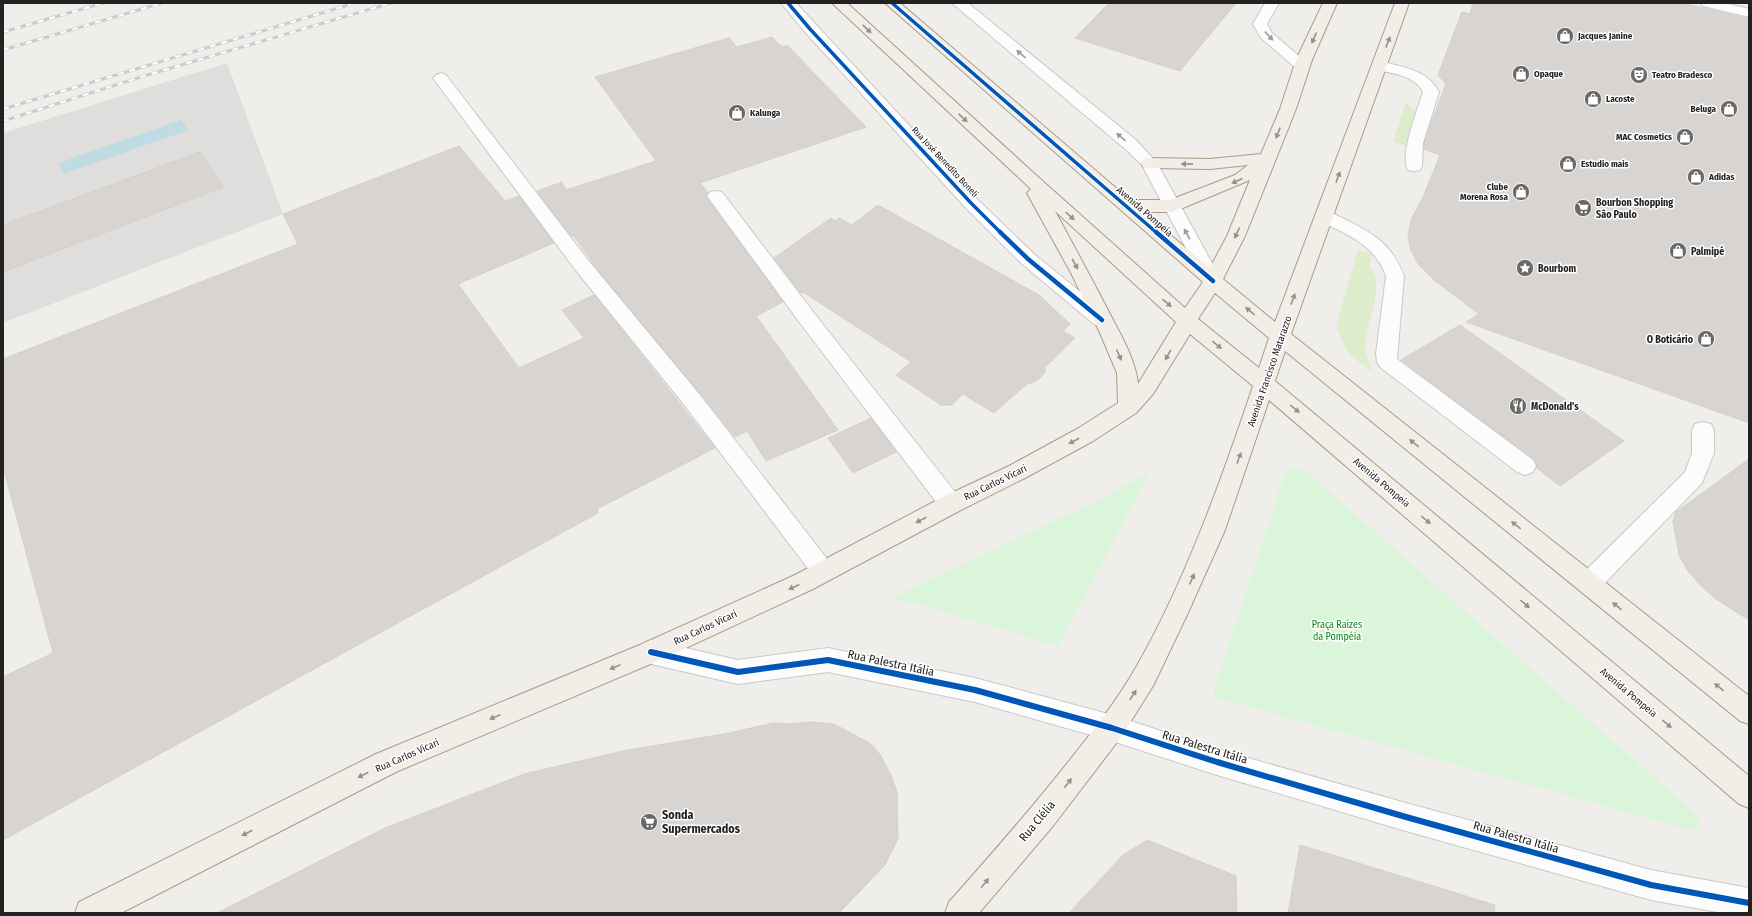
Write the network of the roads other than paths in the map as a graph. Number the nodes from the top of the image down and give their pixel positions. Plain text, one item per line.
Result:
1 (788, 3) edge
2 (839, 3) edge
3 (892, 3) edge
4 (959, 3) edge
5 (1272, 3) edge
6 (1330, 3) edge
7 (1402, 3) edge
8 (1708, 3) edge
9 (1749, 13) edge
10 (1302, 66) junction
11 (1379, 66) junction
12 (441, 78) dead end
13 (1268, 158) junction
14 (1149, 163) junction
15 (1414, 166) dead end
16 (1031, 180) junction
17 (716, 196) dead end
18 (1125, 206) junction
19 (1172, 206) junction
20 (1324, 216) junction
21 (1213, 281) junction
22 (1102, 320) junction
23 (1186, 320) junction
24 (1280, 336) junction
25 (1264, 384) junction
26 (1129, 407) junction
27 (1703, 430) dead end
28 (1525, 466) dead end
29 (951, 504) junction
30 (824, 571) junction
31 (1589, 583) junction
32 (651, 652) junction
33 (1749, 712) edge
34 (1112, 728) junction
35 (1749, 794) edge
36 (1749, 903) edge
37 (90, 913) edge
38 (960, 913) edge

1 - 22 street, Rua José Benedito Boneli
2 -> 16 main road, Avenida Pompeia
3 - 18 main road, Avenida Pompeia
14 -> 4 street
5 -> 10 street
6 -> 10 main road
11 -> 7 main road, Avenida Francisco Matarazzo
8 - 9 street
10 -> 13 main road
11 - 15 street
20 -> 11 main road, Avenida Francisco Matarazzo
12 - 30 street
13 -> 14 main road
13 -> 19 main road
13 -> 21 main road
14 - 19 street
16 -> 22 main road
16 -> 23 main road, Avenida Pompeia
17 - 29 street
18 - 19 main road
18 - 21 main road, Avenida Pompeia
21 -> 19 street
24 -> 20 main road, Avenida Francisco Matarazzo
20 - 28 street
21 - 23 main road
24 -> 21 main road, Avenida Pompeia
22 -> 26 main road
23 -> 25 main road, Avenida Pompeia
23 -> 26 main road, Rua Carlos Vicari
24 - 25 main road, Avenida Francisco Matarazzo
31 -> 24 main road, Avenida Pompeia
34 -> 25 main road, Avenida Francisco Matarazzo
25 -> 35 main road, Avenida Pompeia
26 -> 29 main road, Rua Carlos Vicari
27 - 31 street
29 -> 30 main road, Rua Carlos Vicari
30 -> 32 main road, Rua Carlos Vicari
33 -> 31 main road, Avenida Pompeia
32 - 34 street, Rua Palestra Itália
32 -> 37 main road, Rua Carlos Vicari
34 - 36 street, Rua Palestra Itália
38 -> 34 main road, Rua Clélia

